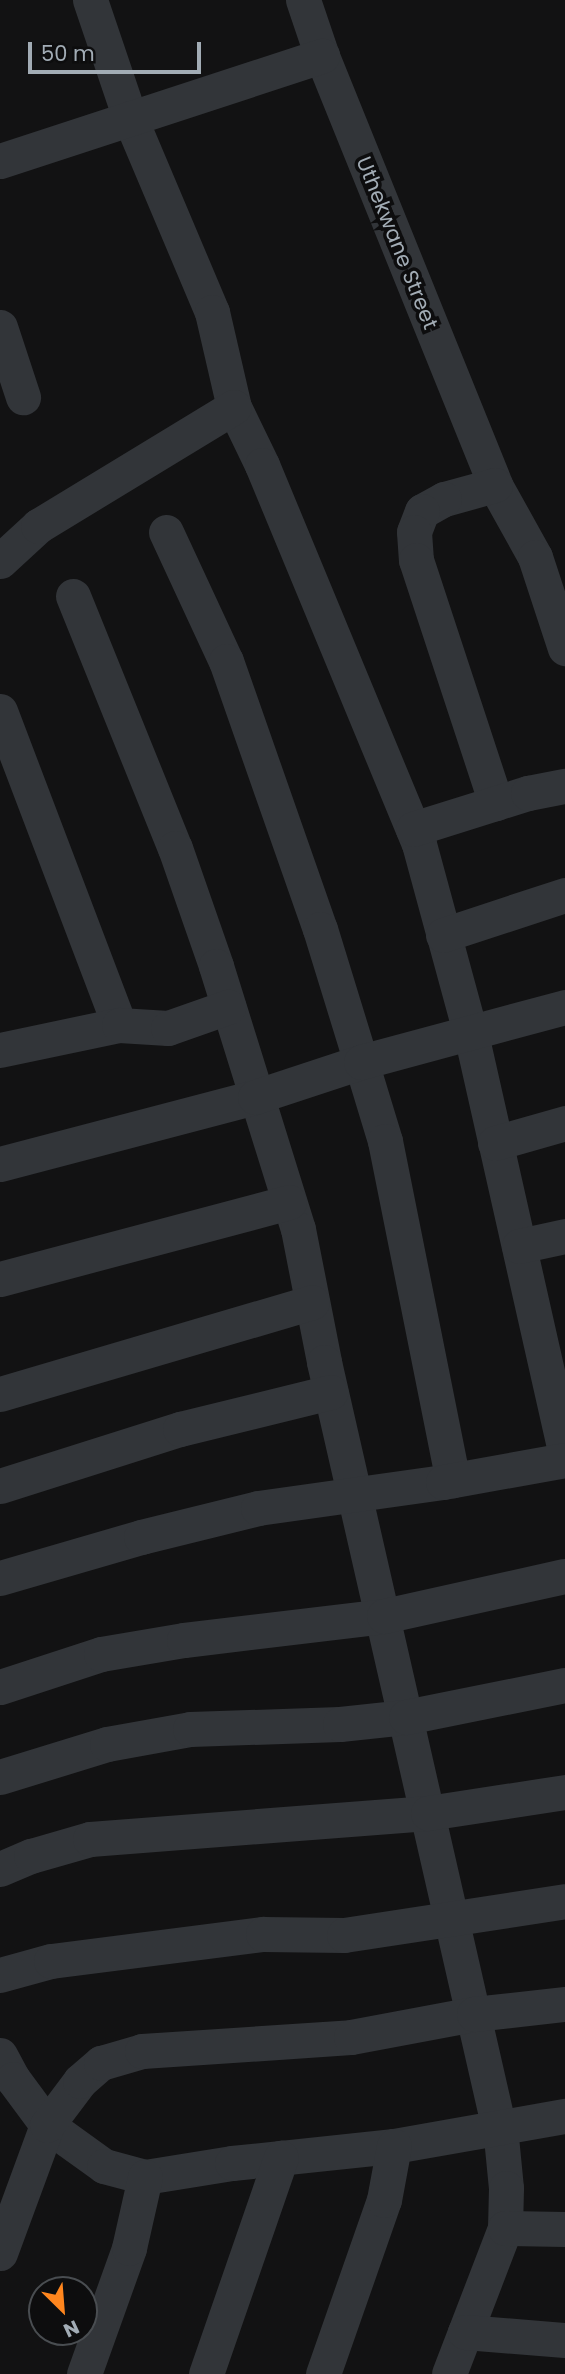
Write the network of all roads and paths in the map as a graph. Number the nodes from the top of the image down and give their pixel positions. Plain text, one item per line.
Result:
1 (90, 0) edge
2 (303, 0) edge
3 (322, 56) junction
4 (130, 118) junction
5 (0, 161) edge
6 (2, 337) edge
7 (23, 397) dead end
8 (234, 407) junction
9 (495, 485) junction
10 (166, 532) dead end
11 (0, 561) edge
12 (73, 596) dead end
13 (565, 648) edge
14 (0, 711) edge
15 (565, 786) edge
16 (496, 803) junction
17 (412, 829) junction
18 (565, 895) edge
19 (443, 935) junction
20 (228, 1007) junction
21 (565, 1007) edge
22 (119, 1025) junction
23 (470, 1032) junction
24 (1, 1048) edge
25 (361, 1062) junction
26 (255, 1097) junction
27 (565, 1123) edge
28 (495, 1143) junction
29 (0, 1164) edge
30 (289, 1202) junction
31 (565, 1236) edge
32 (519, 1247) junction
33 (0, 1279) edge
34 (312, 1302) junction
35 (554, 1355) edge
36 (331, 1392) junction
37 (0, 1394) edge
38 (565, 1451) edge
39 (565, 1460) edge
40 (453, 1480) junction
41 (0, 1486) edge
42 (356, 1495) junction
43 (565, 1576) edge
44 (0, 1578) edge
45 (384, 1616) junction
46 (565, 1685) edge
47 (0, 1687) edge
48 (407, 1717) junction
49 (0, 1777) edge
50 (565, 1792) edge
51 (428, 1813) junction
52 (0, 1869) edge
53 (565, 1901) edge
54 (452, 1919) junction
55 (0, 1975) edge
56 (565, 2004) edge
57 (474, 2014) junction
58 (2, 2064) edge
59 (565, 2116) edge
60 (47, 2125) junction
61 (499, 2126) junction
62 (394, 2146) junction
63 (281, 2158) junction
64 (14, 2173) edge
65 (145, 2177) junction
66 (505, 2228) junction
67 (565, 2230) edge
68 (0, 2252) edge
69 (465, 2332) junction
70 (565, 2340) edge
71 (84, 2374) edge
72 (205, 2374) edge
73 (323, 2374) edge
74 (449, 2374) edge

1 - 4 street
2 - 3 street, Uthekwane Street
3 - 4 street
3 - 9 street, Uthekwane Street
4 - 5 street
4 - 8 street
6 - 7 street
8 - 11 street
8 - 17 street
9 - 13 street, Uthekwane Street
9 - 16 street
10 - 25 street
12 - 20 street
14 - 22 street
15 - 16 street
16 - 17 street
17 - 19 street
18 - 19 street
19 - 23 street
20 - 22 street
20 - 26 street
21 - 23 street
22 - 24 street
23 - 25 street
23 - 28 street
25 - 26 street
25 - 40 street
26 - 29 street
26 - 30 street
27 - 28 street
28 - 32 street
30 - 33 street
30 - 34 street
31 - 32 street
32 - 35 street
34 - 36 street
34 - 37 street
35 - 38 street
36 - 41 street
36 - 42 street
39 - 40 street
40 - 42 street
42 - 44 street
42 - 45 street
43 - 45 street
45 - 47 street
45 - 48 street
46 - 48 street
48 - 49 street
48 - 51 street
50 - 51 street
51 - 52 street
51 - 54 street
53 - 54 street
54 - 55 street
54 - 57 street
56 - 57 street
57 - 60 street
57 - 61 street
58 - 60 street
59 - 61 street
60 - 64 street
60 - 65 street
61 - 62 street
61 - 66 street
62 - 63 street
62 - 73 street
63 - 65 street
63 - 72 street
64 - 68 street
65 - 71 street
66 - 67 street
66 - 69 street
69 - 70 street
69 - 74 street

